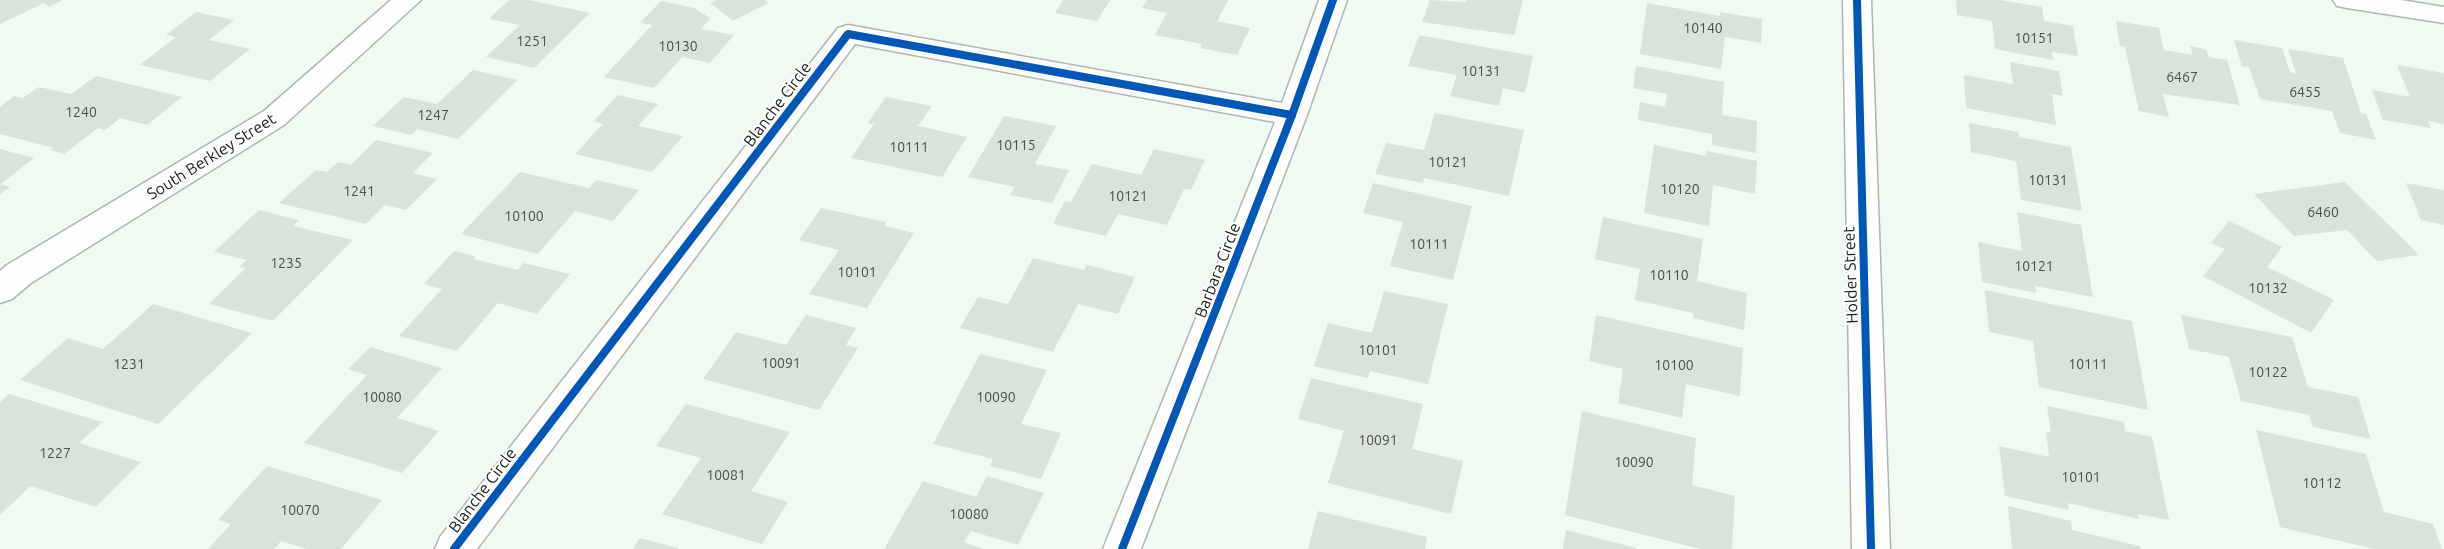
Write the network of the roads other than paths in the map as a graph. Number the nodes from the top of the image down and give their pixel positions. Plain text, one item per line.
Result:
1 (407, 0) edge
2 (1333, 0) edge
3 (1857, 0) edge
4 (2347, 0) edge
5 (2444, 15) edge
6 (1292, 115) junction
7 (0, 290) edge
8 (454, 549) edge
9 (1122, 549) edge
10 (1871, 549) edge

1 - 7 street, South Berkley Street
2 - 6 street, Barbara Circle
3 - 10 street, Holder Street
4 - 5 street
6 - 8 street, Blanche Circle
6 - 9 street, Barbara Circle

